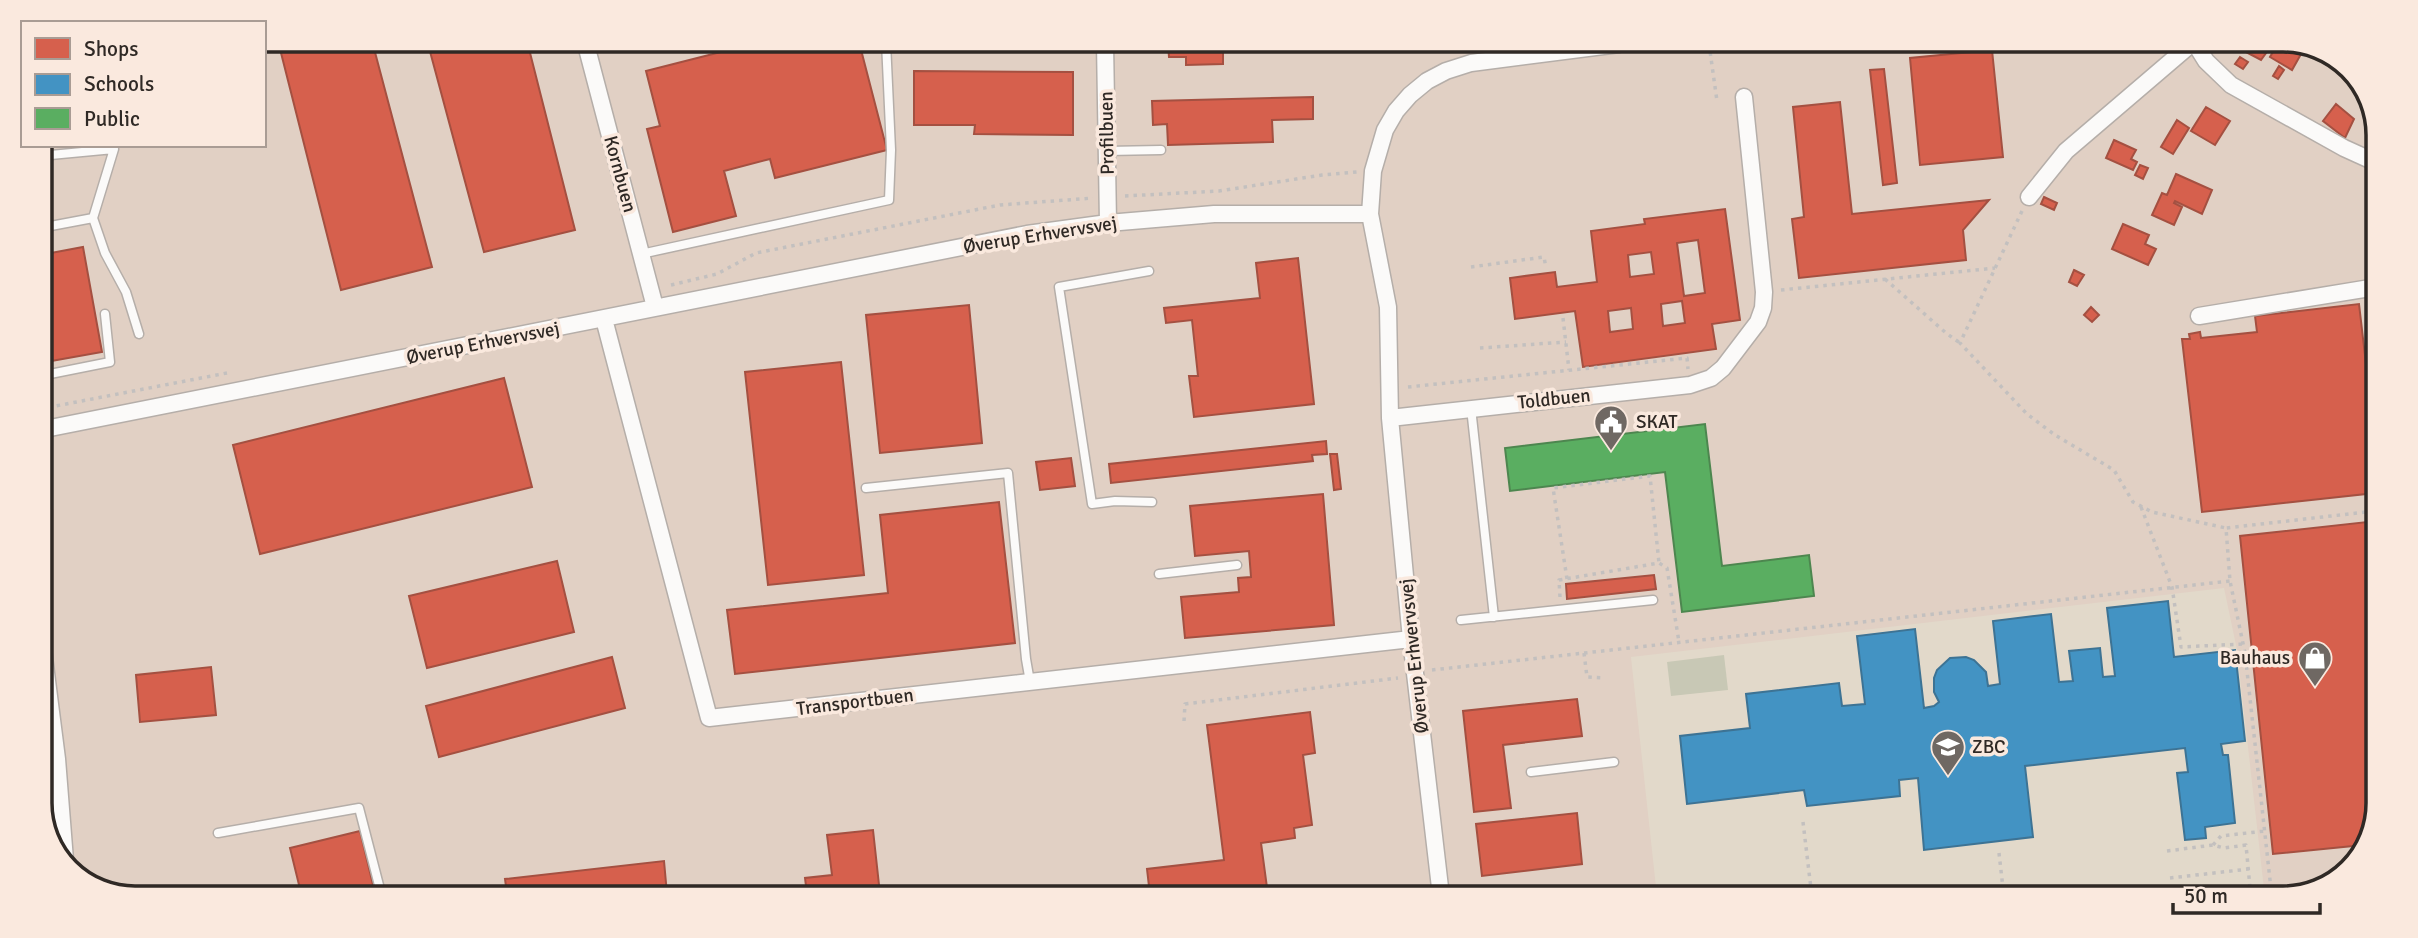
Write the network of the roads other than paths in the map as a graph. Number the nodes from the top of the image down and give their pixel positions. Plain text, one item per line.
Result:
1 (587, 52) edge
2 (886, 52) edge
3 (1105, 52) edge
4 (1557, 52) edge
5 (2182, 52) edge
6 (2200, 52) edge
7 (1744, 97) dead end
8 (1161, 150) dead end
9 (1107, 151) junction
10 (52, 155) edge
11 (2365, 158) edge
12 (2029, 197) road end
13 (1370, 214) junction
14 (93, 218) junction
15 (1108, 223) junction
16 (52, 226) edge
17 (641, 254) junction
18 (1149, 271) dead end
19 (2365, 289) edge
20 (655, 307) junction
21 (105, 314) dead end
22 (2199, 316) dead end
23 (604, 319) junction
24 (139, 334) dead end
25 (52, 374) edge
26 (1471, 408) junction
27 (1390, 418) junction
28 (52, 428) edge
29 (866, 488) dead end
30 (1152, 502) dead end
31 (1237, 565) dead end
32 (1159, 574) dead end
33 (1653, 600) dead end
34 (1494, 617) junction
35 (1461, 620) dead end
36 (1411, 639) junction
37 (1030, 682) junction
38 (53, 727) edge
39 (1614, 762) dead end
40 (1531, 772) dead end
41 (218, 833) dead end
42 (64, 843) edge
43 (379, 886) edge
44 (1440, 886) edge

1 - 17 street, Kornbuen
2 - 17 lane
3 - 9 street, Profilbuen
4 - 13 street
5 - 12 street
6 - 11 street
7 - 26 street, Toldbuen
8 - 9 lane
9 - 15 street, Profilbuen
10 - 14 lane
13 - 15 street, Øverup Erhvervsvej
13 - 27 street, Øverup Erhvervsvej
14 - 16 lane
14 - 24 lane
15 - 20 street, Øverup Erhvervsvej
17 - 20 street, Kornbuen
18 - 30 lane
19 - 22 street
20 - 23 street, Øverup Erhvervsvej
21 - 25 lane
23 - 28 street, Øverup Erhvervsvej
23 - 37 street, Transportbuen
26 - 27 street, Toldbuen
26 - 34 lane
27 - 36 street, Øverup Erhvervsvej
29 - 37 lane
31 - 32 lane
33 - 34 lane
34 - 35 lane
36 - 37 street, Transportbuen
36 - 44 street, Øverup Erhvervsvej
38 - 42 street
39 - 40 lane
41 - 43 lane

